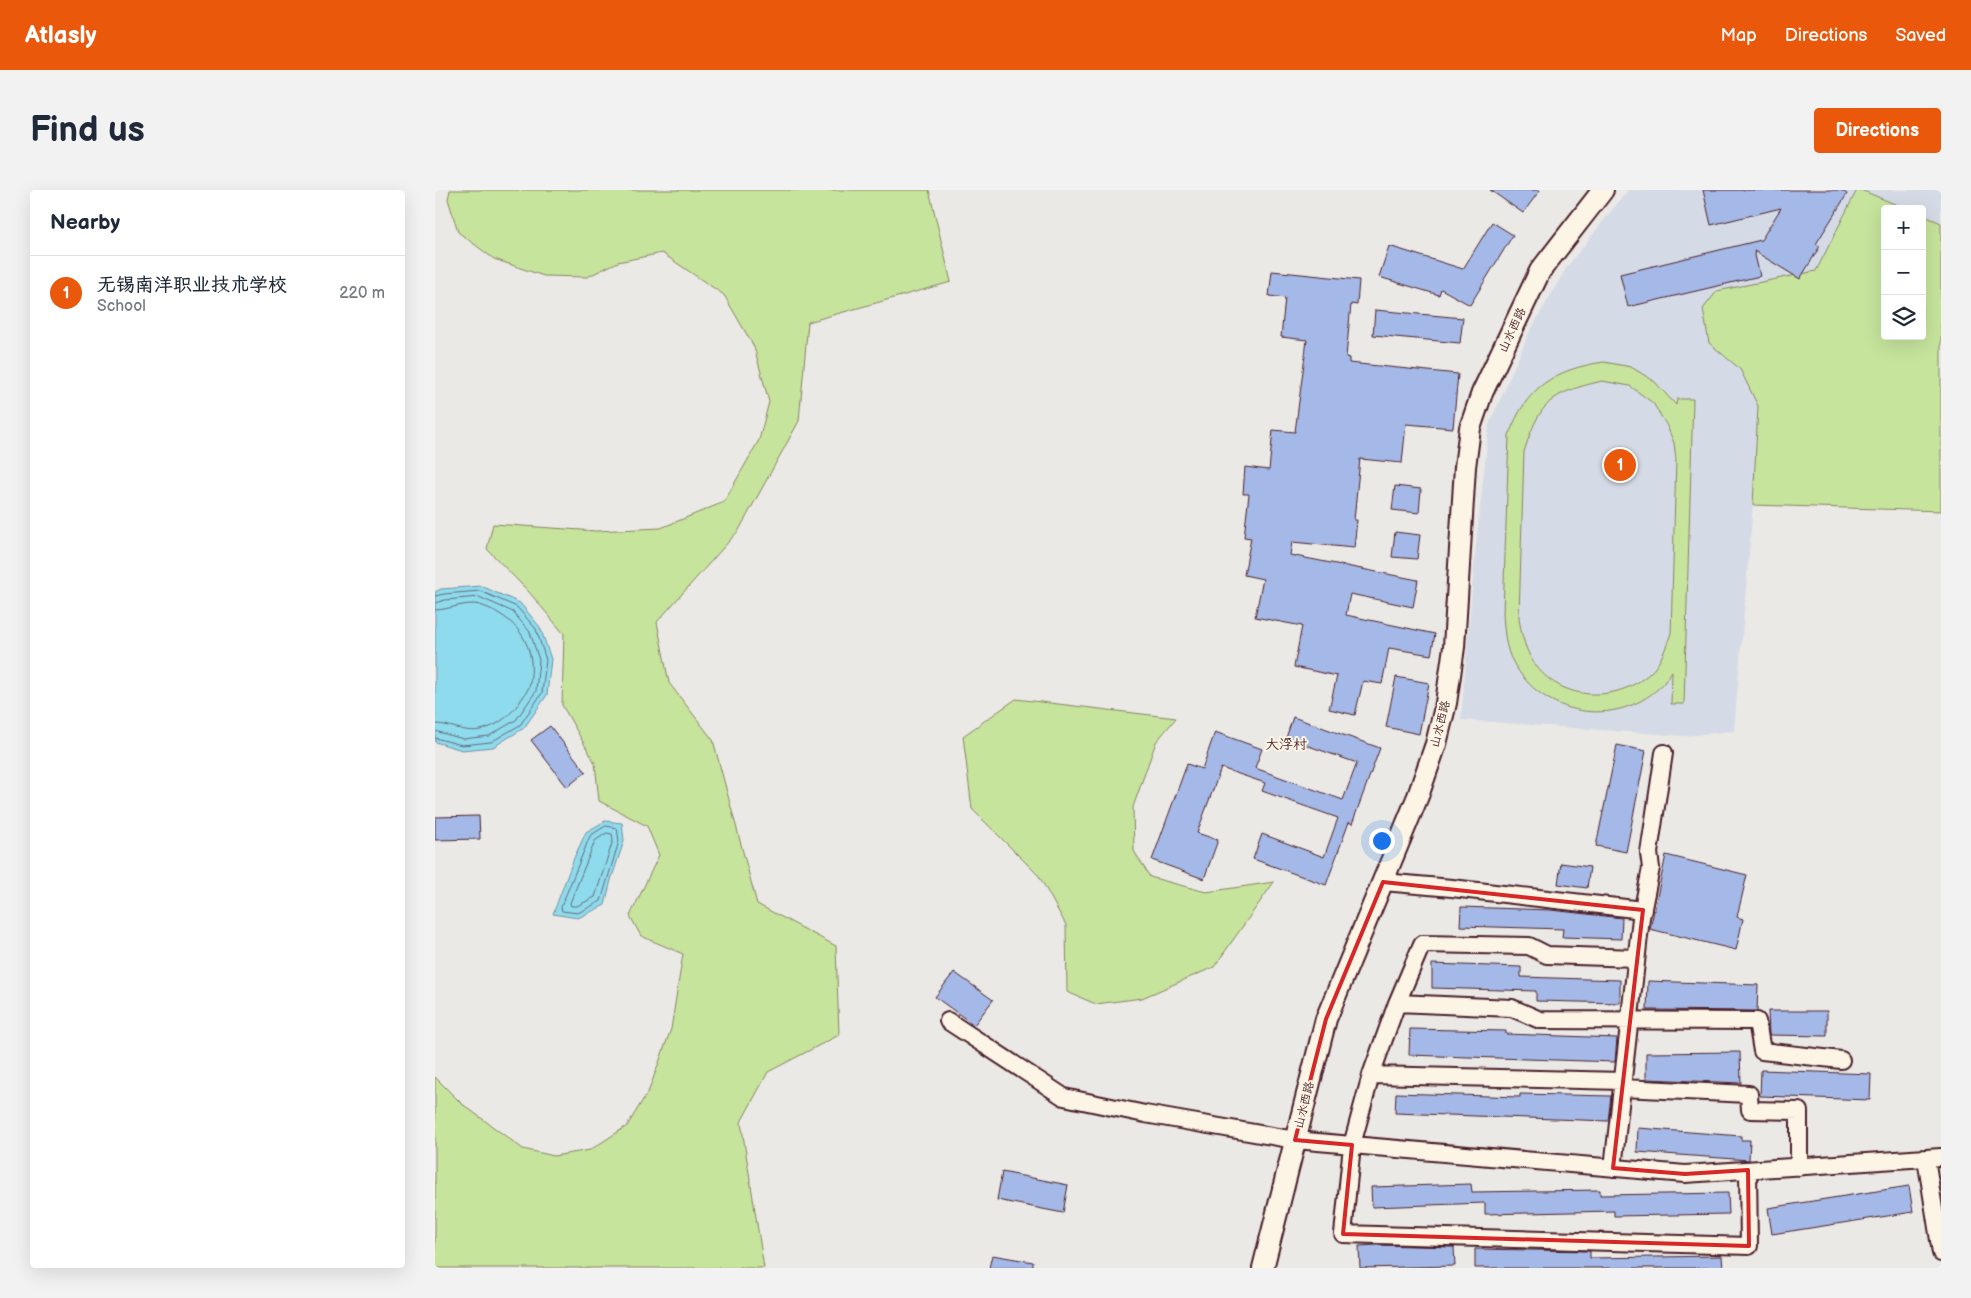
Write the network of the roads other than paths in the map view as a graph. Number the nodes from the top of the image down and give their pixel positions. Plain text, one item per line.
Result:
1 (1603, 190) edge
2 (1664, 753) dead end
3 (1383, 882) junction
4 (1643, 910) junction
5 (1636, 958) junction
6 (1397, 1003) junction
7 (948, 1021) dead end
8 (1629, 1021) junction
9 (1841, 1060) dead end
10 (1371, 1075) junction
11 (1622, 1085) junction
12 (1295, 1140) junction
13 (1352, 1145) junction
14 (1934, 1157) edge
15 (1799, 1166) junction
16 (1613, 1168) junction
17 (1748, 1170) junction
18 (1941, 1253) edge
19 (1263, 1268) edge

1 - 3 street, 山水西路
2 - 4 street
3 - 4 street
3 - 12 street, 山水西路
4 - 5 street
5 - 6 street
5 - 8 street
6 - 8 street
6 - 10 street
7 - 12 street
8 - 9 street
8 - 11 street
10 - 11 street
10 - 13 street
11 - 15 street
11 - 16 street
12 - 13 street
12 - 19 street, 山水西路
13 - 16 street
13 - 17 street
14 - 15 street
14 - 18 street
15 - 17 street
16 - 17 street

